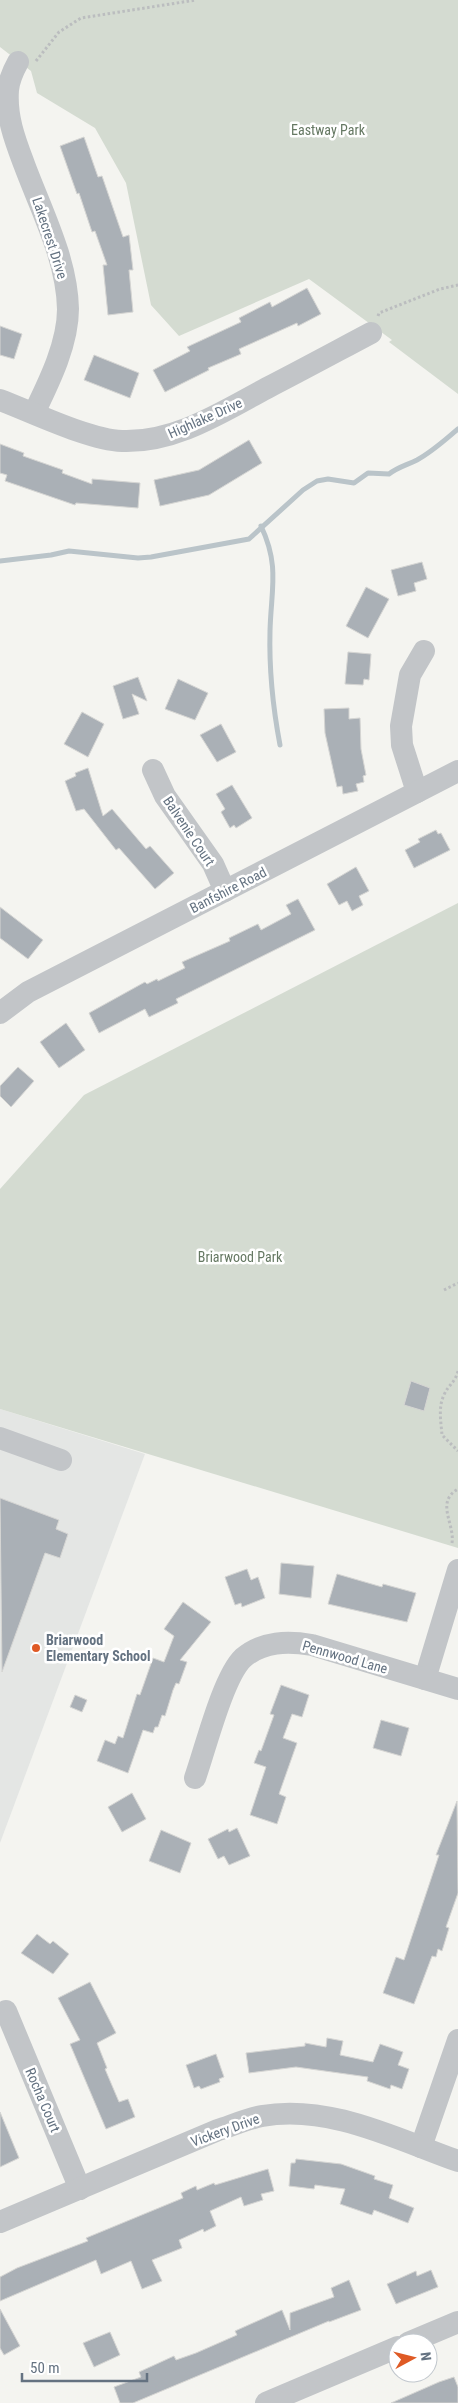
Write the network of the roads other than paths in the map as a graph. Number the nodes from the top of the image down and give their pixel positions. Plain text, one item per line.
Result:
1 (18, 62) road end
2 (372, 333) road end
3 (0, 400) edge
4 (34, 413) junction
5 (424, 651) dead end
6 (154, 770) dead end
7 (458, 771) edge
8 (418, 792) junction
9 (225, 891) junction
10 (1, 1009) edge
11 (0, 1438) edge
12 (61, 1460) dead end
13 (458, 1570) edge
14 (425, 1679) junction
15 (458, 1689) edge
16 (195, 1778) dead end
17 (6, 2011) dead end
18 (458, 2040) edge
19 (421, 2147) junction
20 (458, 2161) edge
21 (80, 2189) junction
22 (0, 2222) edge
23 (458, 2322) edge
24 (432, 2333) edge
25 (388, 2351) edge
26 (266, 2403) edge

1 - 4 street, Lakecrest Drive
2 - 4 street, Highlake Drive
3 - 4 street, Highlake Drive
5 - 8 street
6 - 9 street, Balvenie Court
7 - 8 street, Banfshire Road
8 - 9 street, Banfshire Road
9 - 10 street, Banfshire Road
11 - 12 street
13 - 14 street
14 - 15 street, Pennwood Lane
14 - 16 street, Pennwood Lane
17 - 21 street, Rocha Court
18 - 19 street
19 - 20 street, Vickery Drive
19 - 21 street, Vickery Drive
21 - 22 street, Vickery Drive
23 - 24 street
25 - 26 street

